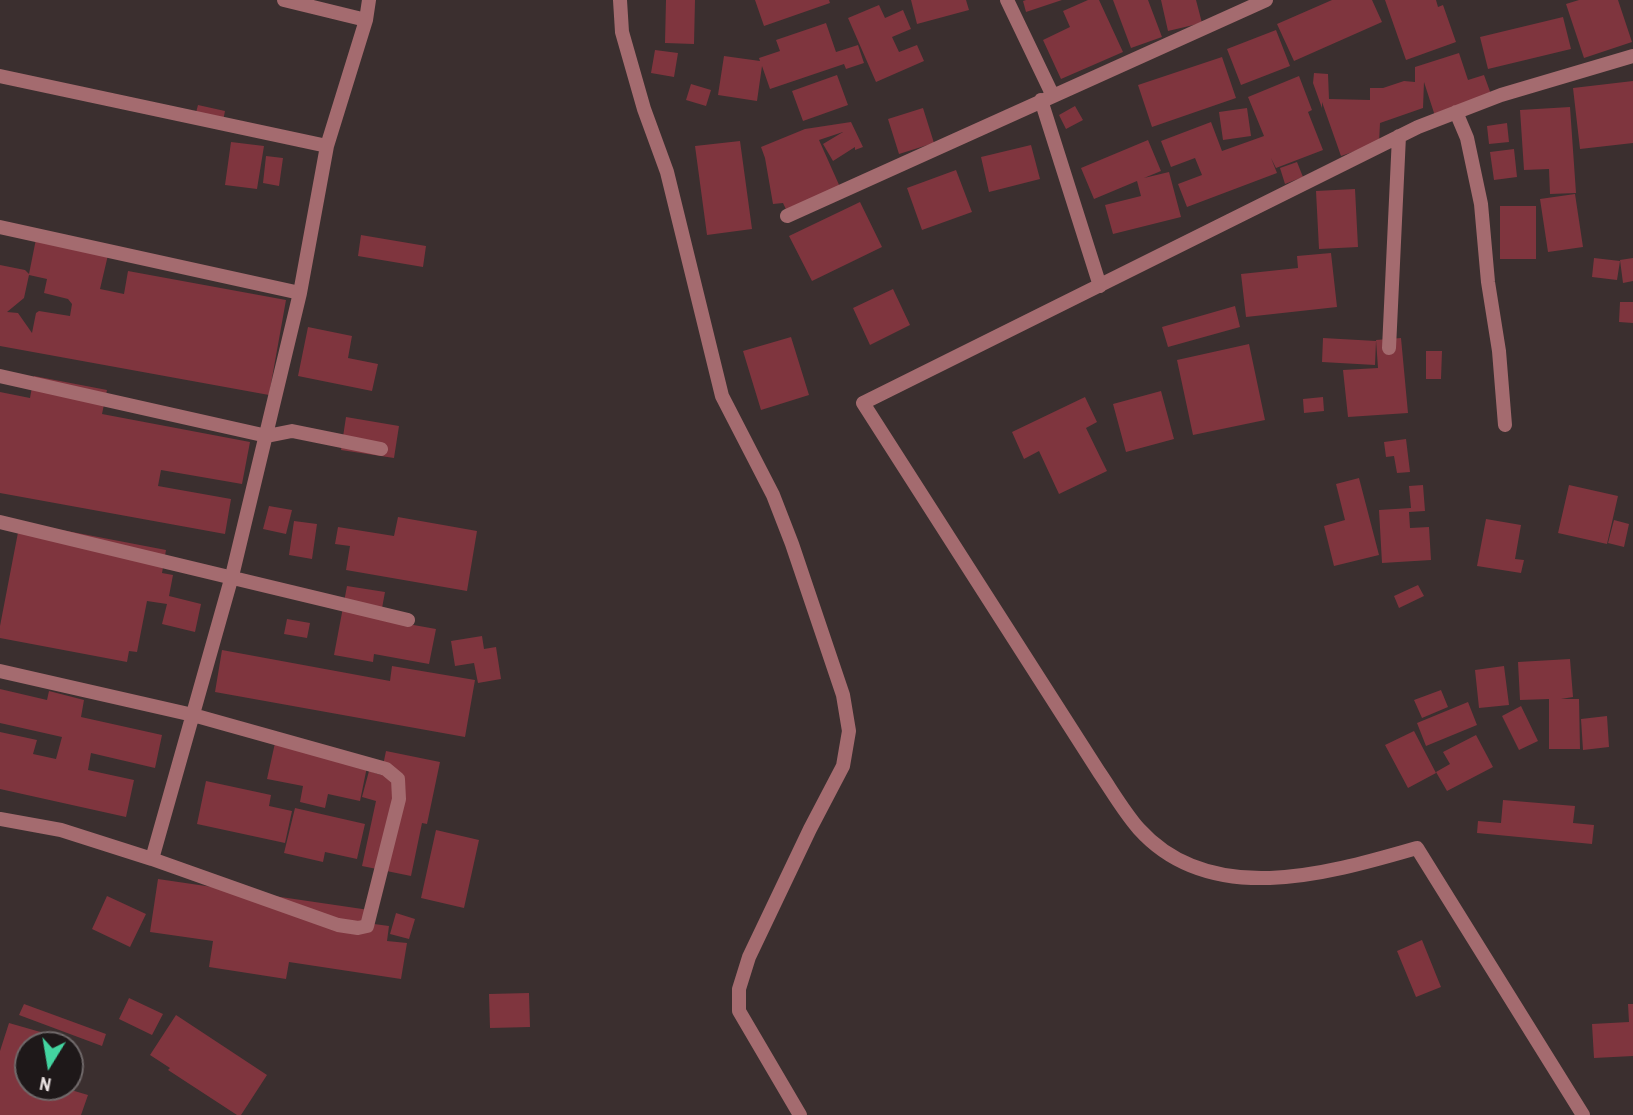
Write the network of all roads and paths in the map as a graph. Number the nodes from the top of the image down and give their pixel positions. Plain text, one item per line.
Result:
1 (284, 0) edge
2 (369, 0) edge
3 (620, 0) edge
4 (1007, 0) edge
5 (1266, 0) edge
6 (366, 20) junction
7 (1633, 57) edge
8 (0, 76) edge
9 (1047, 98) junction
10 (1456, 112) junction
11 (1399, 136) junction
12 (327, 146) junction
13 (787, 216) dead end
14 (0, 227) edge
15 (1100, 286) junction
16 (300, 293) junction
17 (1389, 348) dead end
18 (0, 376) edge
19 (1505, 425) dead end
20 (267, 436) junction
21 (381, 449) dead end
22 (0, 522) edge
23 (232, 576) junction
24 (408, 620) dead end
25 (0, 671) edge
26 (193, 715) junction
27 (0, 819) edge
28 (152, 859) junction
29 (800, 1115) edge
30 (1583, 1115) edge

1 - 6 street
2 - 6 street
3 - 29 street
4 - 9 street
5 - 9 street
6 - 12 street
7 - 10 street
8 - 12 street
9 - 13 street
9 - 15 street
10 - 11 street
10 - 19 street
11 - 15 street
11 - 17 street
12 - 16 street
14 - 16 street
15 - 30 street
16 - 20 street
18 - 20 street
20 - 21 street
20 - 23 street
22 - 23 street
23 - 24 street
23 - 26 street
25 - 26 street
26 - 28 street
26 - 28 street
27 - 28 street

